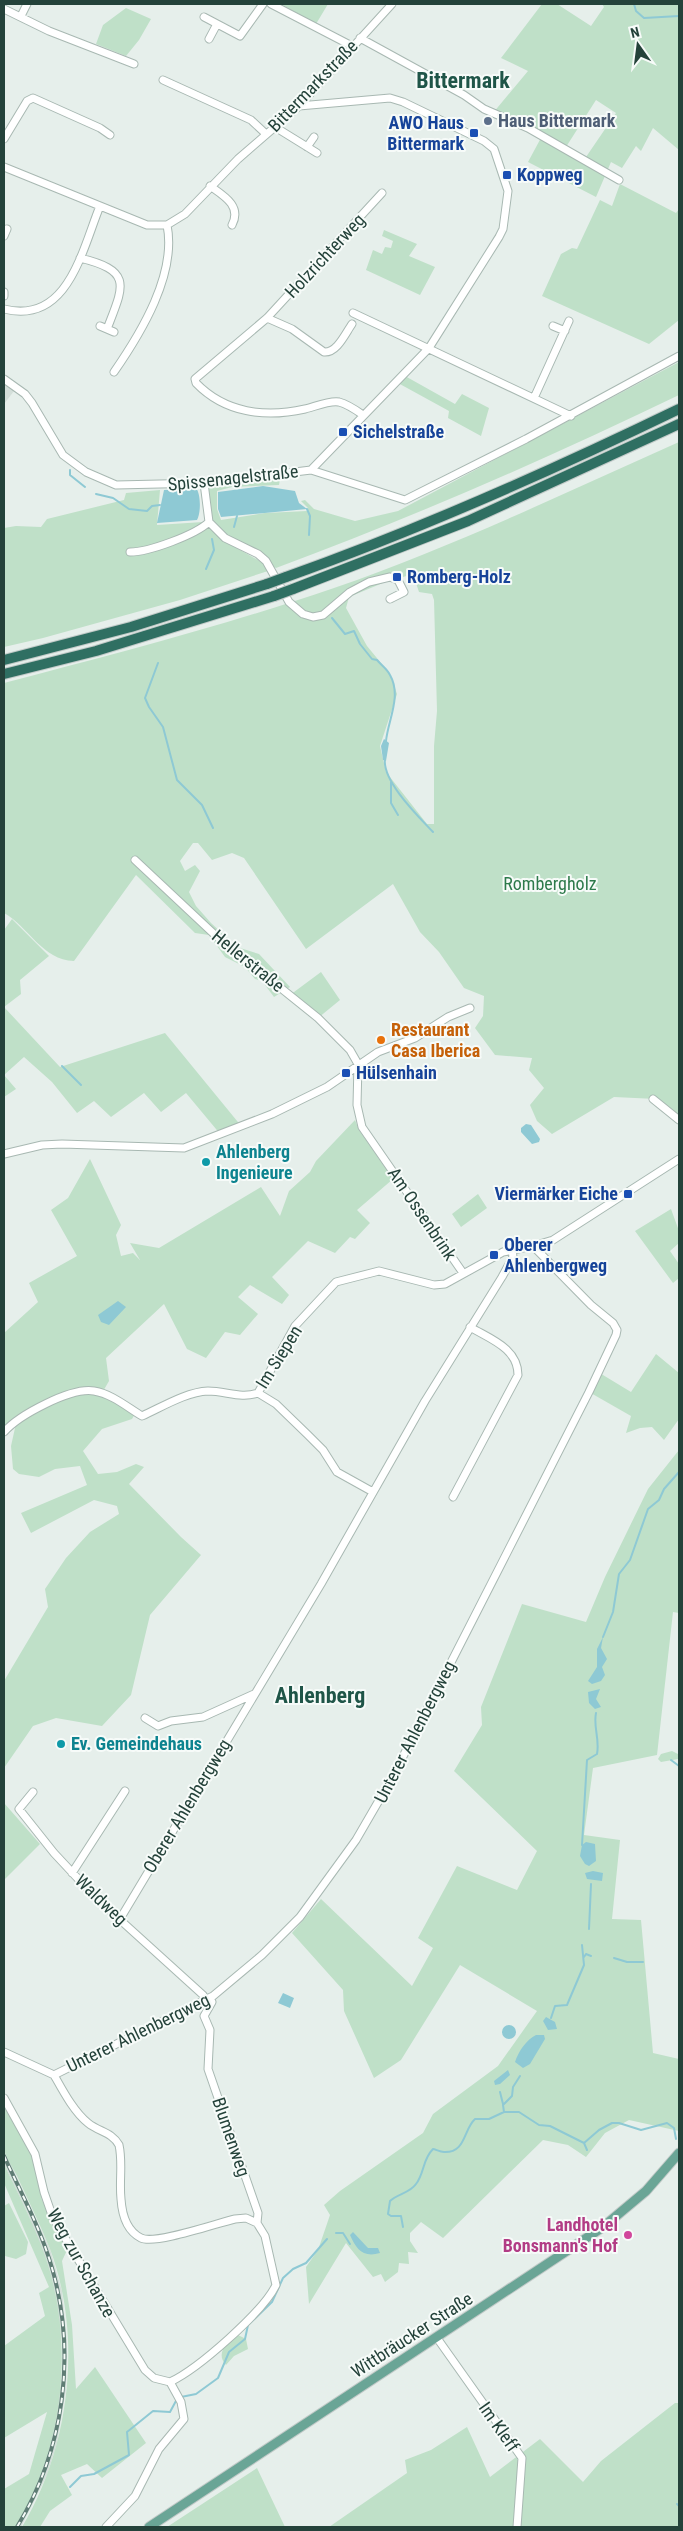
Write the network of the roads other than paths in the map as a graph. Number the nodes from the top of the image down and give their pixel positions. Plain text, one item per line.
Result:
1 (27, 4) edge
2 (263, 4) edge
3 (271, 4) edge
4 (392, 4) edge
5 (4, 9) edge
6 (20, 16) junction
7 (204, 17) dead end
8 (217, 24) junction
9 (360, 38) junction
10 (209, 39) dead end
11 (352, 46) junction
12 (134, 64) dead end
13 (163, 80) dead end
14 (299, 106) junction
15 (275, 127) junction
16 (266, 134) junction
17 (110, 135) dead end
18 (314, 137) dead end
19 (4, 139) edge
20 (307, 147) junction
21 (317, 153) dead end
22 (4, 167) edge
23 (619, 180) dead end
24 (210, 186) junction
25 (382, 193) dead end
26 (100, 206) junction
27 (167, 225) junction
28 (232, 225) dead end
29 (80, 258) junction
30 (4, 292) edge
31 (4, 296) edge
32 (4, 309) edge
33 (354, 313) dead end
34 (267, 318) junction
35 (569, 321) dead end
36 (352, 324) dead end
37 (554, 326) dead end
38 (107, 329) dead end
39 (565, 331) junction
40 (428, 348) junction
41 (679, 356) edge
42 (114, 372) dead end
43 (4, 378) edge
44 (534, 398) junction
45 (679, 410) edge
46 (363, 415) junction
47 (571, 416) junction
48 (679, 424) edge
49 (310, 470) junction
50 (204, 484) junction
51 (209, 522) junction
52 (130, 552) dead end
53 (390, 599) dead end
54 (4, 660) edge
55 (4, 674) edge
56 (135, 860) dead end
57 (470, 1008) dead end
58 (358, 1064) junction
59 (653, 1099) dead end
60 (679, 1120) edge
61 (4, 1154) edge
62 (679, 1159) edge
63 (533, 1246) junction
64 (512, 1249) junction
65 (462, 1273) junction
66 (470, 1327) junction
67 (258, 1393) junction
68 (4, 1432) edge
69 (373, 1492) junction
70 (453, 1497) dead end
71 (255, 1694) junction
72 (145, 1718) dead end
73 (125, 1791) dead end
74 (33, 1792) dead end
75 (72, 1873) junction
76 (120, 1919) junction
77 (208, 1998) junction
78 (4, 2052) edge
79 (54, 2075) junction
80 (4, 2098) edge
81 (679, 2153) edge
82 (257, 2223) junction
83 (437, 2338) junction
84 (170, 2382) junction
85 (106, 2527) edge
86 (149, 2527) edge
87 (517, 2527) edge

1 - 6 street
2 - 8 street
3 - 11 street
4 - 9 street, Bittermarkstraße
5 - 6 street
6 - 12 street
7 - 8 street
8 - 10 street
9 - 11 street, Bittermarkstraße
9 - 23 street
11 - 14 street, Bittermarkstraße
13 - 16 street
14 - 15 street, Bittermarkstraße
14 - 40 street
15 - 16 street, Bittermarkstraße
15 - 20 street
16 - 24 street, Bittermarkstraße
17 - 19 street
18 - 20 street
20 - 21 street
22 - 26 street
24 - 27 street, Bittermarkstraße
24 - 28 street
25 - 34 street, Holzrichterweg
26 - 27 street
26 - 29 street
27 - 42 street
29 - 32 street
29 - 38 street
30 - 31 street
33 - 40 street
34 - 36 street, Holzrichterweg
34 - 46 street, Holzrichterweg
35 - 39 street
37 - 39 street
39 - 44 street
40 - 44 street
40 - 46 street
41 - 47 street, Spissenagelstraße
43 - 50 street, Spissenagelstraße
44 - 47 street
45 - 54 highway, bridge
46 - 49 street
47 - 49 street, Spissenagelstraße
48 - 55 highway, bridge
49 - 50 street, Spissenagelstraße
50 - 51 street
51 - 52 street
51 - 53 street
56 - 58 street, Hellerstraße
57 - 58 street
58 - 61 street
58 - 65 street, Am Ossenbrink
59 - 60 street
62 - 63 street, Am Ossenbrink
63 - 64 street, Am Ossenbrink
63 - 77 street, Unterer Ahlenbergweg
64 - 65 street, Am Ossenbrink
64 - 66 street, Oberer Ahlenbergweg
65 - 67 street, Im Siepen
66 - 69 street, Oberer Ahlenbergweg
66 - 70 street
67 - 68 street, Im Siepen
67 - 69 street
69 - 71 street, Oberer Ahlenbergweg
71 - 72 street, Oberer Ahlenbergweg
71 - 76 street, Oberer Ahlenbergweg
73 - 75 street
74 - 75 street, Waldweg
75 - 76 street, Waldweg
76 - 77 street, Waldweg
77 - 79 street, Unterer Ahlenbergweg
77 - 82 street, Blumenweg
78 - 79 street, Unterer Ahlenbergweg
79 - 82 street
80 - 84 street, Weg zur Schanze
81 - 83 main road, Wittbräucker Straße
82 - 84 street, Blumenweg
83 - 86 main road, Wittbräucker Straße
83 - 87 street, Im Kleff
84 - 85 street

